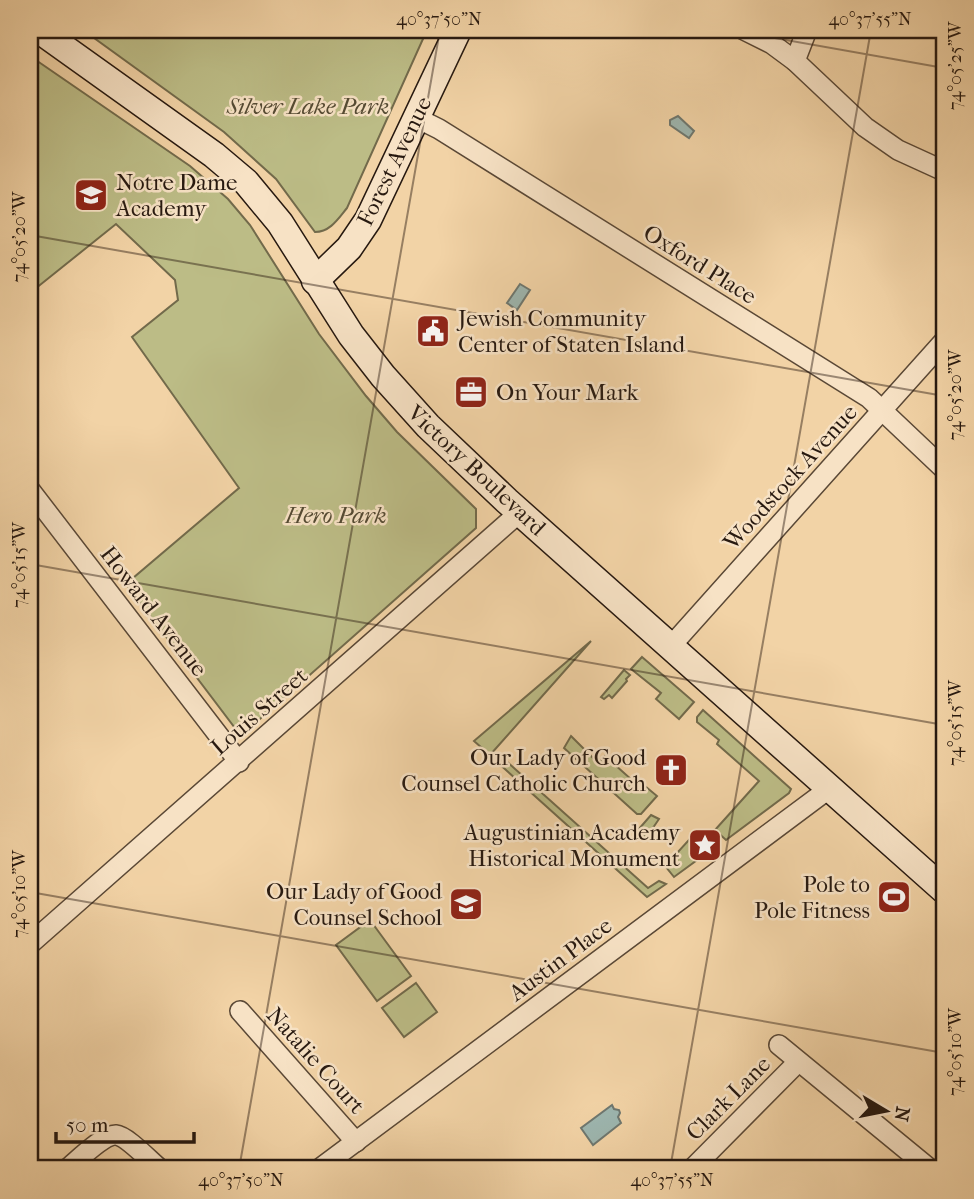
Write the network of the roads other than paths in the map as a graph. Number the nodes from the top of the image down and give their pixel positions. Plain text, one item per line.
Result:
1 (39, 30) edge
2 (458, 30) edge
3 (744, 30) edge
4 (807, 30) edge
5 (795, 61) junction
6 (417, 118) junction
7 (944, 171) edge
8 (315, 281) junction
9 (944, 341) edge
10 (883, 410) junction
11 (944, 469) edge
12 (30, 490) edge
13 (520, 512) junction
14 (671, 646) junction
15 (239, 762) junction
16 (830, 788) junction
17 (944, 890) edge
18 (30, 944) edge
19 (240, 1011) dead end
20 (779, 1045) dead end
21 (799, 1062) junction
22 (356, 1142) junction
23 (67, 1169) edge
24 (160, 1169) edge
25 (319, 1169) edge
26 (692, 1169) edge
27 (930, 1169) edge

1 - 8 main road, Victory Boulevard
2 - 6 main road, Forest Avenue
3 - 5 street
4 - 5 street
5 - 7 street
6 - 8 main road, Forest Avenue
6 - 10 street, Oxford Place
8 - 13 main road, Victory Boulevard
9 - 10 street, Woodstock Avenue
10 - 11 street, Oxford Place
10 - 14 street, Woodstock Avenue
12 - 15 street, Howard Avenue
13 - 14 main road, Victory Boulevard
13 - 15 street, Louis Street
14 - 16 main road, Victory Boulevard
15 - 18 street, Louis Street
16 - 17 main road, Victory Boulevard
16 - 22 street, Austin Place
19 - 22 street, Natalie Court
20 - 21 street
21 - 26 street, Clark Lane
21 - 27 street
22 - 25 street, Austin Place
23 - 24 street

